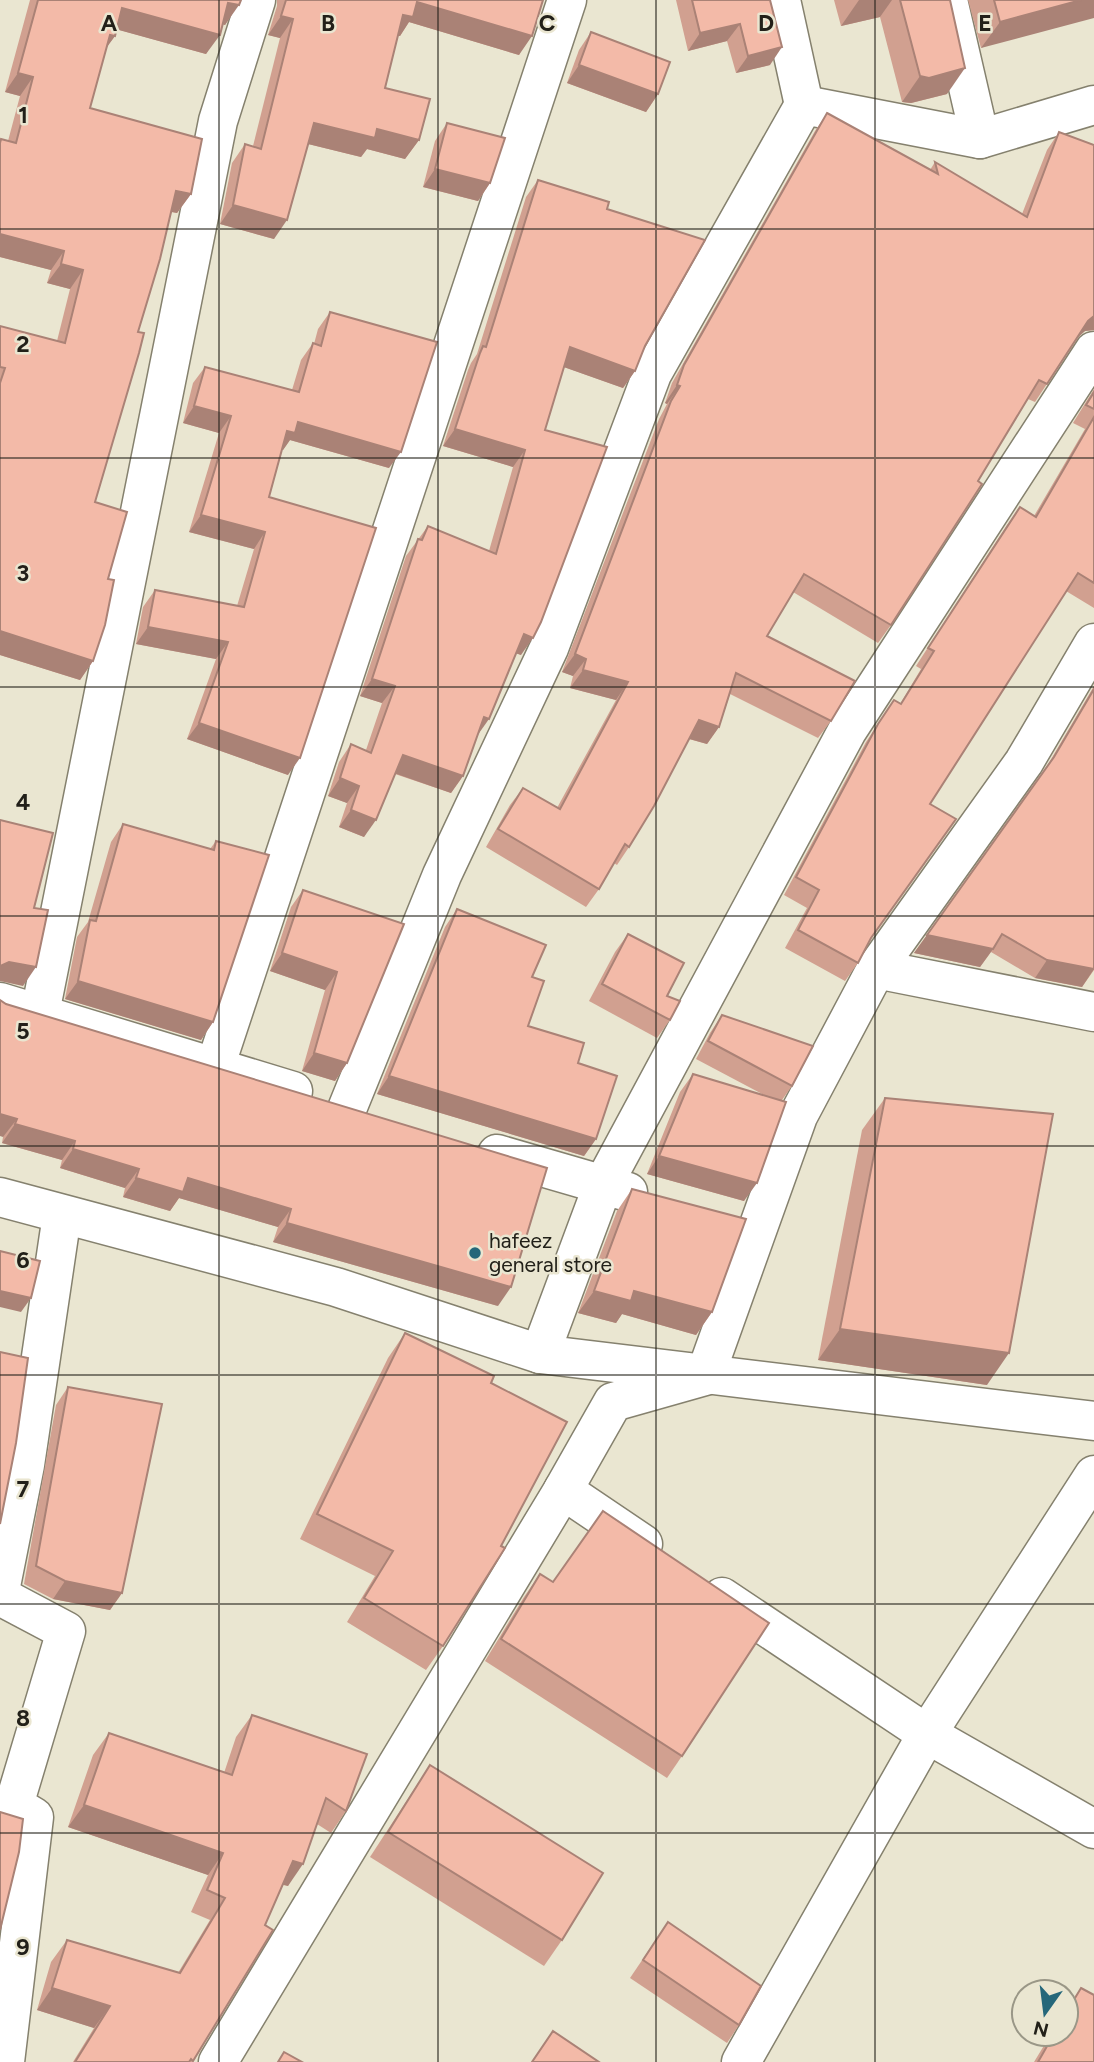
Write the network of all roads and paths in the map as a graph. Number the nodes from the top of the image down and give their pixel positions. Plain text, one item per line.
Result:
1 (256, 0) edge
2 (567, 0) edge
3 (781, 0) edge
4 (948, 0) edge
5 (804, 105) junction
6 (1094, 105) edge
7 (980, 139) junction
8 (1094, 351) edge
9 (1094, 643) edge
10 (876, 969) junction
11 (0, 1002) edge
12 (1090, 1005) edge
13 (40, 1013) junction
14 (215, 1067) junction
15 (347, 1109) junction
16 (385, 1120) edge
17 (462, 1143) edge
18 (603, 1185) junction
19 (0, 1196) edge
20 (667, 1203) edge
21 (62, 1215) junction
22 (719, 1217) edge
23 (758, 1227) junction
24 (540, 1354) junction
25 (705, 1376) junction
26 (1094, 1421) edge
27 (1094, 1475) edge
28 (564, 1490) junction
29 (0, 1591) edge
30 (0, 1596) edge
31 (927, 1734) junction
32 (7, 1803) edge
33 (1094, 1829) edge
34 (5, 2062) edge
35 (218, 2062) edge
36 (741, 2062) edge

1 - 13 street
2 - 14 street
3 - 5 street
4 - 7 street
5 - 7 street
5 - 15 street
6 - 7 street
8 - 18 street
9 - 10 street
10 - 12 street
10 - 23 street
11 - 13 street
13 - 14 street
14 - 15 street
15 - 16 street
17 - 18 street
18 - 20 street
18 - 24 street
19 - 21 street
21 - 24 street
21 - 29 street
22 - 23 street
23 - 25 street
24 - 25 street
25 - 26 street
25 - 28 street
27 - 31 street
28 - 31 street
28 - 35 street
30 - 32 street
31 - 33 street
31 - 36 street
32 - 34 street

